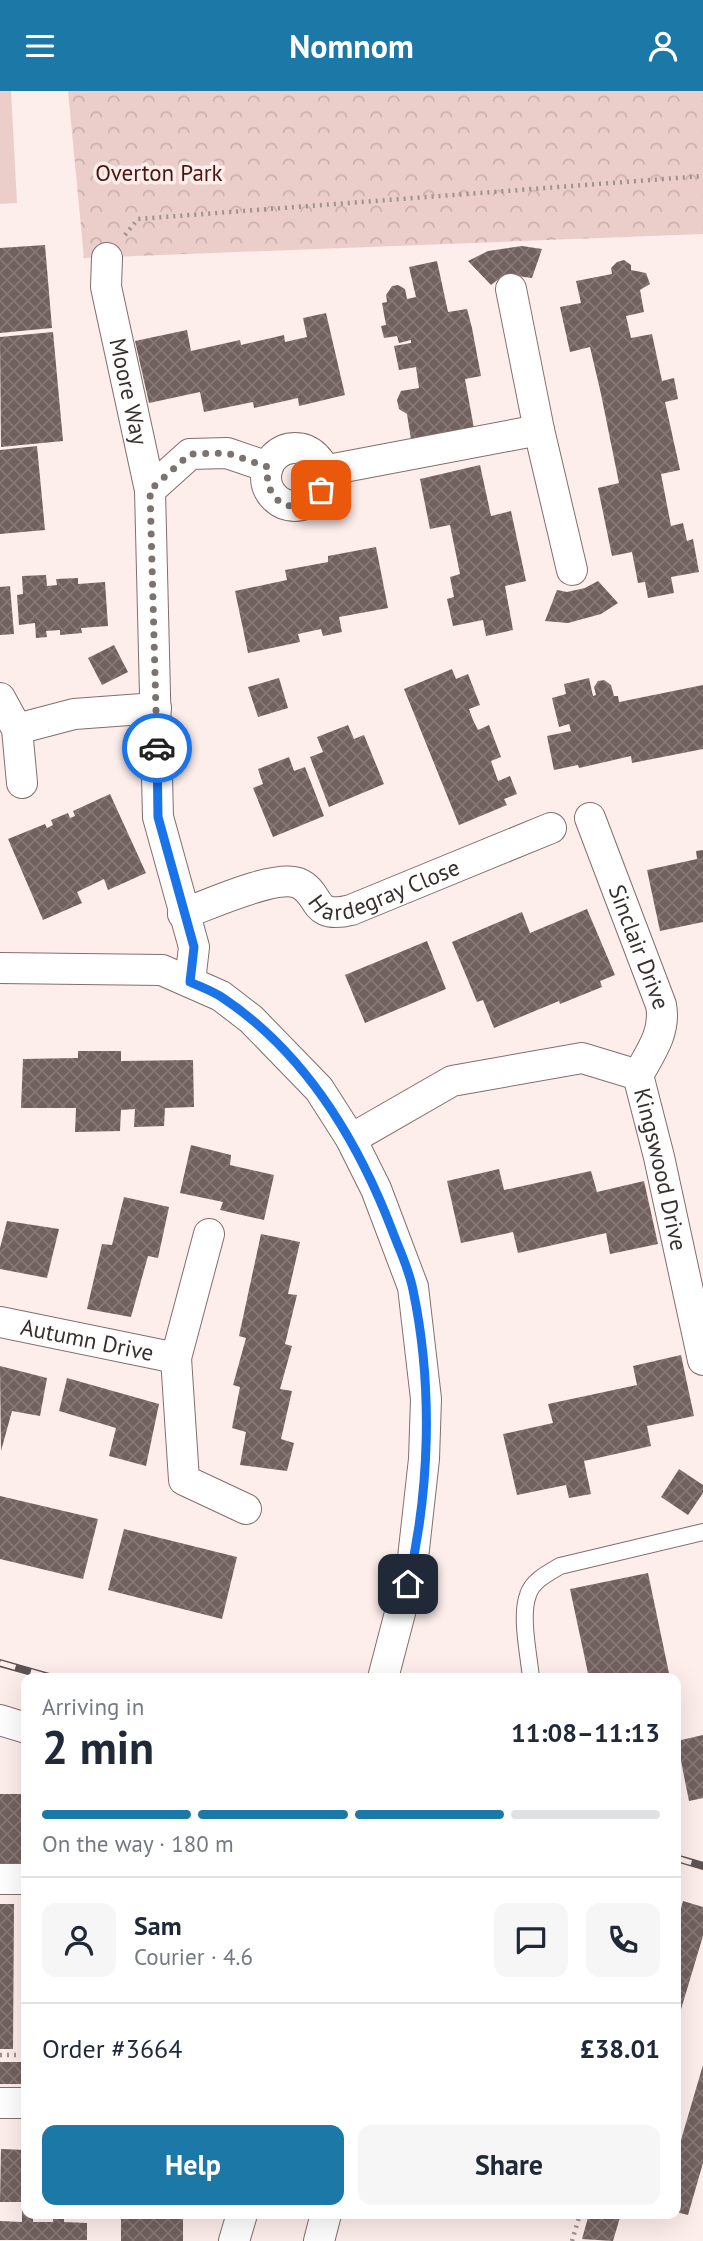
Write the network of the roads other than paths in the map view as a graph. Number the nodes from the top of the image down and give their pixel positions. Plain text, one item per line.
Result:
1 (107, 258) road end
2 (511, 289) dead end
3 (539, 430) junction
4 (268, 467) junction
5 (323, 471) junction
6 (150, 490) junction
7 (572, 570) dead end
8 (0, 698) edge
9 (156, 708) junction
10 (17, 729) junction
11 (22, 783) dead end
12 (590, 818) dead end
13 (551, 828) dead end
14 (184, 914) junction
15 (0, 968) edge
16 (190, 982) junction
17 (638, 1075) junction
18 (351, 1139) junction
19 (209, 1234) dead end
20 (0, 1322) edge
21 (177, 1358) junction
22 (703, 1360) edge
23 (246, 1509) dead end
24 (703, 1532) edge
25 (384, 1673) edge
26 (531, 1673) edge
27 (0, 1720) edge
28 (21, 1726) edge
29 (0, 1879) edge
30 (21, 1879) edge
31 (0, 2103) edge
32 (21, 2103) edge
33 (241, 2219) edge
34 (325, 2219) edge
35 (234, 2241) edge
36 (319, 2241) edge

1 - 6 street, Moore Way
2 - 3 street
3 - 5 street
3 - 7 street
4 - 5 street
4 - 5 street
4 - 6 street
6 - 9 street, Moore Way
8 - 10 street
9 - 10 street
9 - 14 street, Moore Way
10 - 11 street
12 - 17 street, Sinclair Drive
13 - 14 street, Hardegray Close
14 - 16 street, Moore Way
15 - 16 street
16 - 18 street
17 - 18 street, Kingswood Drive
17 - 22 street, Kingswood Drive
18 - 25 street
19 - 21 street, Autumn Drive
20 - 21 street, Autumn Drive
21 - 23 street, Autumn Drive
24 - 26 lane
27 - 28 street
29 - 30 street
31 - 32 street
33 - 35 street
34 - 36 street

